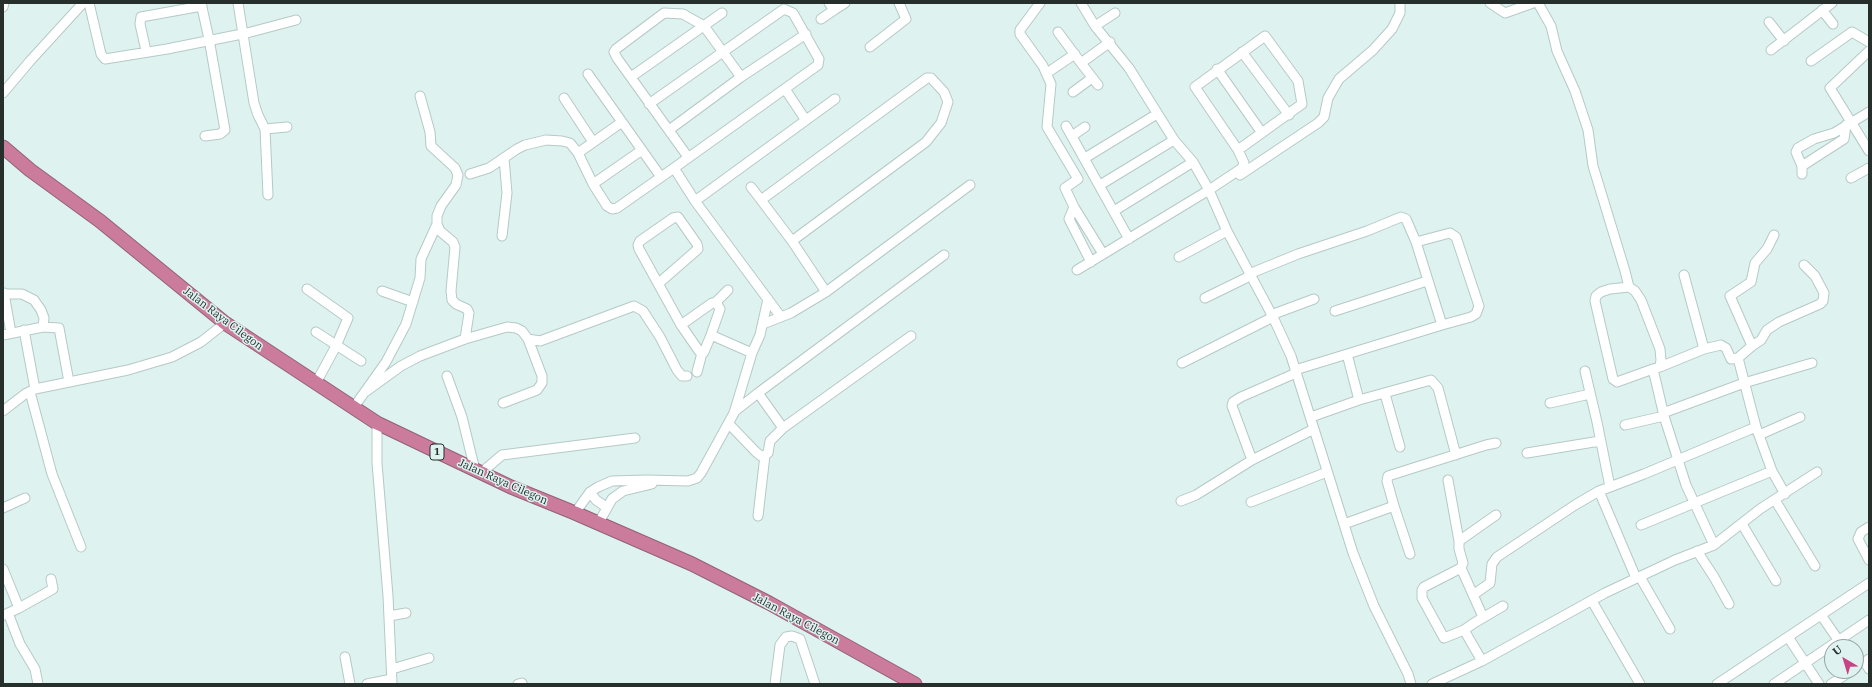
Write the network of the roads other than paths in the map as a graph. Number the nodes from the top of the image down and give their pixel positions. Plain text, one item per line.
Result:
1 (4, 3) edge
2 (83, 3) edge
3 (88, 3) edge
4 (238, 3) edge
5 (845, 3) edge
6 (899, 3) edge
7 (1040, 3) edge
8 (1080, 3) edge
9 (1400, 3) edge
10 (1490, 3) edge
11 (1533, 3) edge
12 (1538, 3) edge
13 (1832, 3) edge
14 (201, 5) edge
15 (831, 6) edge
16 (3, 7) edge
17 (1822, 10) junction
18 (1115, 12) dead end
19 (722, 13) dead end
20 (821, 19) dead end
21 (296, 20) dead end
22 (1769, 22) dead end
23 (1833, 24) dead end
24 (704, 26) junction
25 (1095, 26) junction
26 (1058, 32) dead end
27 (242, 33) junction
28 (806, 34) junction
29 (209, 39) junction
30 (1784, 41) junction
31 (1110, 42) junction
32 (1869, 42) edge
33 (870, 47) dead end
34 (1771, 50) dead end
35 (1869, 51) edge
36 (146, 52) junction
37 (1242, 52) junction
38 (722, 53) junction
39 (1075, 54) junction
40 (1811, 61) dead end
41 (1081, 63) junction
42 (1218, 69) junction
43 (1047, 73) junction
44 (588, 74) dead end
45 (631, 77) junction
46 (741, 78) junction
47 (785, 89) junction
48 (1073, 92) dead end
49 (3, 93) edge
50 (420, 96) dead end
51 (564, 98) dead end
52 (835, 99) dead end
53 (649, 104) junction
54 (1869, 112) edge
55 (1157, 114) junction
56 (1289, 115) junction
57 (805, 120) junction
58 (622, 122) junction
59 (1849, 124) junction
60 (1066, 126) dead end
61 (1085, 126) dead end
62 (287, 127) dead end
63 (265, 129) junction
64 (669, 130) junction
65 (1262, 133) junction
66 (205, 136) dead end
67 (1072, 136) junction
68 (1174, 140) junction
69 (1866, 141) edge
70 (593, 142) junction
71 (3, 148) edge
72 (642, 150) junction
73 (1238, 150) junction
74 (1869, 151) edge
75 (578, 153) junction
76 (688, 157) junction
77 (504, 158) junction
78 (1084, 158) junction
79 (1193, 162) junction
80 (674, 168) junction
81 (1869, 168) edge
82 (1091, 171) junction
83 (470, 174) dead end
84 (661, 177) junction
85 (1851, 178) dead end
86 (1078, 179) junction
87 (593, 184) junction
88 (970, 185) dead end
89 (1100, 185) junction
90 (751, 187) dead end
91 (1210, 192) junction
92 (268, 195) dead end
93 (761, 200) junction
94 (695, 201) junction
95 (1074, 207) junction
96 (1114, 211) junction
97 (437, 224) junction
98 (1227, 231) junction
99 (1774, 235) dead end
100 (502, 236) dead end
101 (1129, 239) junction
102 (792, 241) junction
103 (1416, 242) junction
104 (1103, 254) junction
105 (944, 255) dead end
106 (1179, 257) dead end
107 (1091, 262) junction
108 (1804, 265) dead end
109 (1076, 270) dead end
110 (1250, 275) junction
111 (1684, 275) dead end
112 (1427, 281) junction
113 (659, 283) junction
114 (1629, 287) junction
115 (307, 288) dead end
116 (728, 290) dead end
117 (382, 291) dead end
118 (826, 292) junction
119 (4, 294) edge
120 (1205, 298) dead end
121 (768, 299) junction
122 (1314, 299) dead end
123 (413, 302) junction
124 (716, 302) junction
125 (1335, 311) dead end
126 (1272, 316) junction
127 (781, 317) junction
128 (224, 323) junction
129 (763, 324) junction
130 (681, 325) junction
131 (1442, 325) junction
132 (43, 328) junction
133 (24, 330) junction
134 (316, 332) dead end
135 (7, 334) edge
136 (712, 335) junction
137 (912, 336) dead end
138 (465, 339) junction
139 (528, 339) junction
140 (336, 346) junction
141 (1752, 346) junction
142 (1704, 349) junction
143 (752, 352) junction
144 (702, 353) junction
145 (1347, 354) junction
146 (1738, 358) junction
147 (361, 361) dead end
148 (1812, 363) dead end
149 (1182, 364) dead end
150 (1657, 368) junction
151 (1584, 371) dead end
152 (697, 372) dead end
153 (1296, 372) junction
154 (447, 376) dead end
155 (687, 376) dead end
156 (69, 382) junction
157 (316, 383) junction
158 (1744, 383) junction
159 (32, 391) junction
160 (365, 392) junction
161 (758, 393) junction
162 (1385, 394) junction
163 (1590, 394) junction
164 (1359, 400) junction
165 (503, 403) dead end
166 (1550, 403) dead end
167 (354, 407) junction
168 (3, 411) edge
169 (734, 413) junction
170 (1664, 414) junction
171 (1311, 417) junction
172 (1800, 417) dead end
173 (377, 423) junction
174 (729, 424) junction
175 (1625, 424) dead end
176 (783, 428) junction
177 (1314, 429) junction
178 (1758, 431) junction
179 (635, 438) dead end
180 (1600, 440) junction
181 (1496, 443) dead end
182 (1400, 447) dead end
183 (1527, 453) dead end
184 (765, 455) junction
185 (1456, 455) junction
186 (1252, 460) junction
187 (1676, 460) junction
188 (478, 471) junction
189 (1772, 471) junction
190 (1328, 472) junction
191 (1817, 472) dead end
192 (1448, 480) dead end
193 (664, 481) junction
194 (1610, 487) junction
195 (1599, 491) junction
196 (590, 492) junction
197 (1785, 494) junction
198 (26, 498) dead end
199 (1180, 500) dead end
200 (1775, 500) junction
201 (1251, 502) dead end
202 (1694, 502) junction
203 (1394, 506) junction
204 (606, 507) junction
205 (3, 508) edge
206 (575, 513) junction
207 (1496, 515) dead end
208 (758, 516) dead end
209 (598, 524) junction
210 (1344, 524) junction
211 (1742, 524) junction
212 (1641, 525) dead end
213 (1869, 527) edge
214 (1459, 541) junction
215 (1714, 545) junction
216 (80, 547) dead end
217 (1697, 551) junction
218 (1410, 554) dead end
219 (1869, 560) edge
220 (1815, 566) dead end
221 (1461, 568) junction
222 (3, 569) edge
223 (1638, 577) junction
224 (51, 579) dead end
225 (1776, 581) dead end
226 (1869, 583) edge
227 (1473, 595) junction
228 (1592, 602) junction
229 (1729, 604) dead end
230 (1504, 606) dead end
231 (19, 608) junction
232 (406, 613) dead end
233 (5, 614) edge
234 (1820, 615) junction
235 (389, 616) junction
236 (1483, 617) junction
237 (797, 619) junction
238 (1869, 620) edge
239 (1670, 629) dead end
240 (1464, 630) junction
241 (792, 636) junction
242 (1788, 637) junction
243 (1838, 639) edge
244 (1842, 639) edge
245 (1824, 651) edge
246 (345, 657) dead end
247 (429, 658) dead end
248 (1482, 660) junction
249 (1805, 663) junction
250 (392, 677) edge
251 (38, 684) edge
252 (350, 684) edge
253 (367, 684) edge
254 (775, 684) edge
255 (815, 684) edge
256 (915, 684) edge
257 (1411, 684) edge
258 (1432, 684) edge
259 (1640, 684) edge
260 (1717, 684) edge
261 (1774, 684) edge
262 (1819, 684) edge

1 - 16 street
2 - 49 street
3 - 36 street
4 - 27 street
5 - 15 street
6 - 33 street
7 - 43 street
8 - 25 street
9 - 91 street
10 - 11 street
12 - 114 street
13 - 17 street
14 - 29 street
14 - 36 street
15 - 20 street
17 - 23 street
17 - 30 street
18 - 25 street
19 - 24 street
21 - 27 street
22 - 30 street
24 - 38 street
24 - 45 street
24 - 45 street
25 - 31 street
26 - 39 street
27 - 29 street
27 - 63 street
28 - 38 street
28 - 46 street
28 - 47 street
29 - 36 street
29 - 66 street
30 - 34 street
31 - 41 street
31 - 55 street
32 - 40 street
35 - 59 street
37 - 42 street
37 - 56 street
37 - 56 street
38 - 46 street
38 - 53 street
39 - 41 street
39 - 43 street
41 - 48 street
42 - 65 street
42 - 73 street
43 - 86 street
44 - 58 street
45 - 53 street
46 - 64 street
47 - 57 street
47 - 76 street
50 - 97 street
51 - 70 street
52 - 57 street
53 - 64 street
54 - 59 street
55 - 68 street
55 - 78 street
56 - 65 street
57 - 94 street
58 - 70 street
58 - 72 street
59 - 59 street
59 - 69 street
60 - 67 street
61 - 67 street
62 - 63 street
63 - 92 street
64 - 76 street
65 - 73 street
67 - 78 street
68 - 79 street
68 - 89 street
69 - 74 street
70 - 75 street
71 - 128 highway, Jalan Raya Cilegon / 1
72 - 84 street
72 - 87 street
73 - 91 street
75 - 77 street
75 - 87 street
76 - 80 street
77 - 83 street
77 - 100 street
78 - 82 street
79 - 91 street
79 - 96 street
80 - 84 street
80 - 94 street
81 - 85 street
82 - 86 street
82 - 89 street
84 - 87 street
86 - 95 street
88 - 118 street
89 - 96 street
90 - 93 street
91 - 98 street
91 - 101 street
93 - 102 street
93 - 102 street
94 - 121 street
95 - 104 street
95 - 107 street
96 - 101 street
97 - 123 street
97 - 138 street
98 - 106 street
98 - 110 street
99 - 141 street
101 - 104 street
102 - 118 street
103 - 110 street
103 - 112 street
103 - 131 street
104 - 107 street
105 - 161 street
107 - 109 street
108 - 141 street
110 - 120 street
110 - 126 street
111 - 142 street
112 - 125 street
112 - 131 street
113 - 113 street
113 - 130 street
114 - 150 street
114 - 150 street
115 - 140 street
116 - 124 street
117 - 123 street
118 - 127 street
119 - 132 street
119 - 135 street
121 - 127 street
121 - 129 street
122 - 126 street
123 - 160 street
124 - 130 street
124 - 136 street
126 - 149 street
126 - 153 street
127 - 129 street
128 - 156 street
128 - 157 highway, Jalan Raya Cilegon / 1
129 - 143 street
130 - 144 street
131 - 145 street
132 - 133 street
132 - 156 street
133 - 135 street
133 - 159 street
134 - 140 street
136 - 143 street
136 - 144 street
137 - 176 street
138 - 139 street
138 - 160 street
139 - 155 street
139 - 165 street
140 - 147 street
140 - 157 street
141 - 146 street
142 - 146 street
142 - 150 street
143 - 169 street
144 - 152 street
145 - 153 street
145 - 164 street
146 - 158 street
148 - 158 street
150 - 170 street
151 - 163 street
153 - 171 street
153 - 186 street
154 - 188 street
156 - 159 street
157 - 167 highway, Jalan Raya Cilegon / 1
158 - 170 street
158 - 178 street
159 - 168 street
159 - 216 street
160 - 167 street
161 - 169 street
161 - 176 street
162 - 164 street
162 - 182 street
162 - 185 street
163 - 166 street
163 - 180 street
164 - 171 street
167 - 173 highway, Jalan Raya Cilegon / 1
169 - 174 street
170 - 175 street
170 - 187 street
171 - 177 street
172 - 178 street
173 - 188 highway, Jalan Raya Cilegon / 1
173 - 235 street
174 - 184 street
174 - 193 street
176 - 184 street
177 - 186 street
177 - 190 street
178 - 187 street
178 - 189 street
179 - 188 street
180 - 183 street
180 - 194 street
181 - 185 street
184 - 208 street
185 - 203 street
186 - 199 street
187 - 194 street
187 - 202 street
188 - 206 highway, Jalan Raya Cilegon / 1
189 - 197 street
189 - 202 street
190 - 201 street
190 - 210 street
191 - 197 street
192 - 214 street
193 - 196 street
193 - 204 street
194 - 195 street
195 - 223 street
195 - 227 street
196 - 204 street
196 - 206 street
197 - 200 street
198 - 205 street
200 - 211 street
200 - 220 street
202 - 212 street
202 - 215 street
203 - 210 street
203 - 218 street
204 - 209 street
206 - 209 highway, Jalan Raya Cilegon / 1
207 - 214 street
209 - 237 highway, Jalan Raya Cilegon / 1
210 - 257 street
211 - 215 street
211 - 225 street
213 - 219 street
214 - 221 street
215 - 217 street
217 - 223 street
217 - 229 street
221 - 227 street
221 - 240 street
222 - 231 street
223 - 228 street
223 - 239 street
224 - 231 street
226 - 234 street
227 - 236 street
228 - 248 street
228 - 259 street
230 - 236 street
231 - 233 street
232 - 235 street
233 - 251 street
234 - 242 street
234 - 243 street
235 - 250 street
236 - 240 street
237 - 241 street
237 - 256 highway, Jalan Raya Cilegon / 1
238 - 244 street
240 - 248 street
241 - 254 street
241 - 255 street
242 - 249 street
242 - 260 street
245 - 249 street
246 - 252 street
247 - 250 street
248 - 258 street
249 - 261 street
249 - 262 street
250 - 253 street

